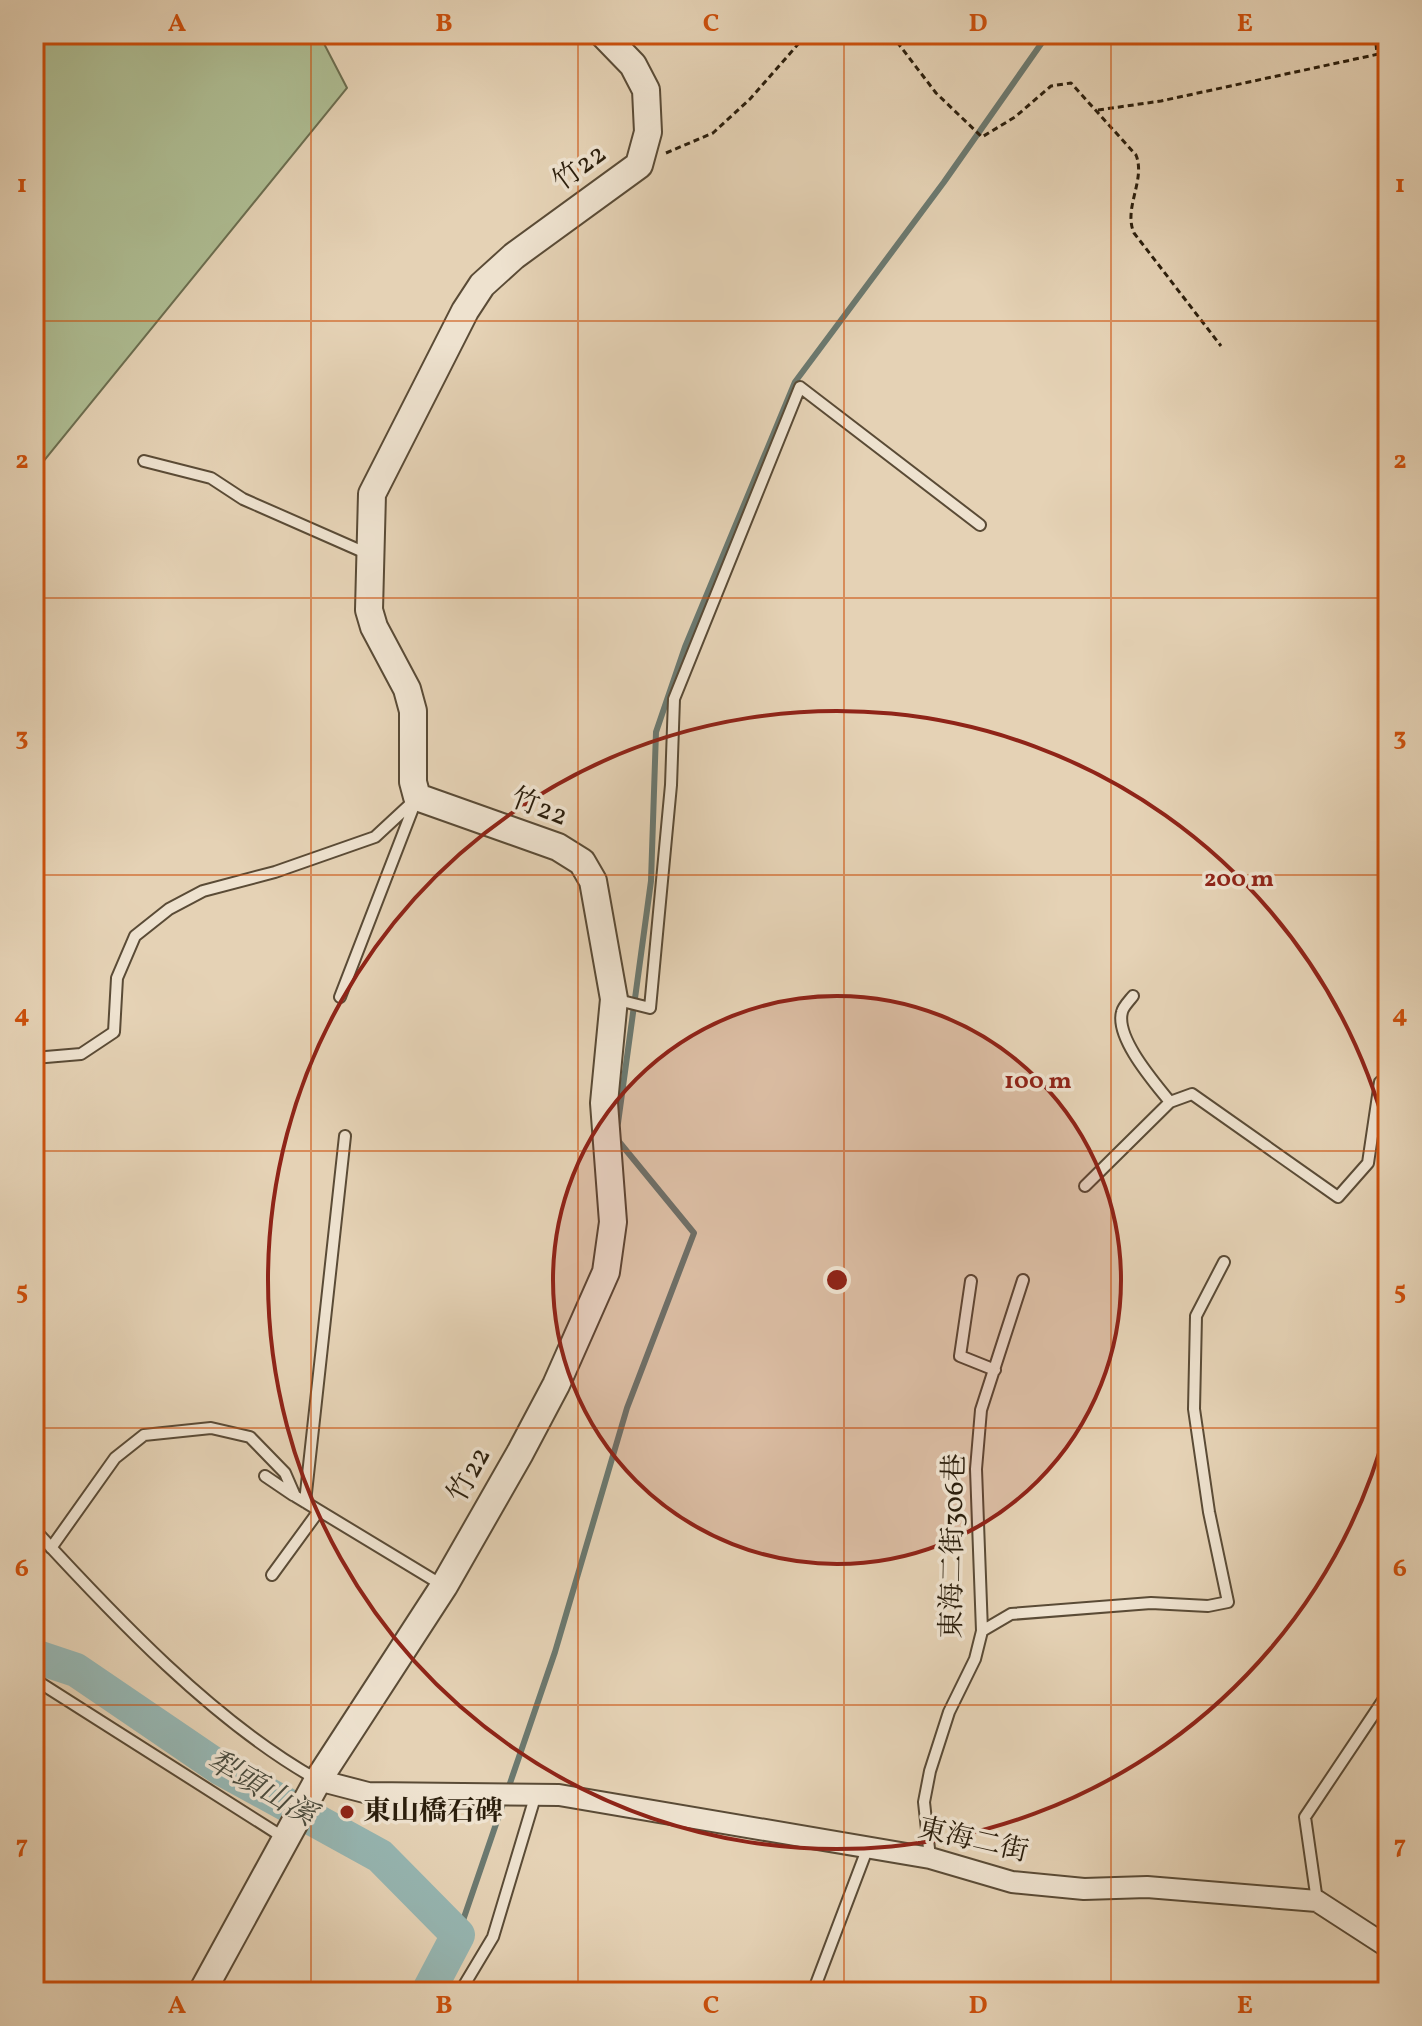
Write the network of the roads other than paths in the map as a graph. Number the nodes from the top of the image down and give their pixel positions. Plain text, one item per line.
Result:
1 (603, 34) edge
2 (144, 461) dead end
3 (980, 525) dead end
4 (370, 554) junction
5 (417, 797) junction
6 (1133, 996) dead end
7 (340, 997) dead end
8 (614, 999) junction
9 (34, 1058) edge
10 (1380, 1082) dead end
11 (1170, 1102) junction
12 (34, 1134) edge
13 (345, 1136) dead end
14 (1085, 1186) dead end
15 (36, 1224) edge
16 (1224, 1262) dead end
17 (1023, 1280) dead end
18 (971, 1281) dead end
19 (34, 1332) edge
20 (995, 1370) junction
21 (265, 1476) dead end
22 (300, 1499) junction
23 (318, 1512) junction
24 (34, 1529) edge
25 (51, 1548) junction
26 (272, 1575) dead end
27 (444, 1586) junction
28 (982, 1631) junction
29 (34, 1679) edge
30 (1388, 1693) edge
31 (318, 1780) junction
32 (536, 1794) junction
33 (287, 1840) junction
34 (868, 1847) junction
35 (930, 1858) junction
36 (1317, 1901) junction
37 (1388, 1947) edge
38 (202, 1992) edge
39 (460, 1992) edge
40 (813, 1992) edge

1 - 4 street, 竹22 / 竹22
2 - 4 lane
3 - 8 lane
4 - 5 street, 竹22 / 竹22
5 - 7 lane
5 - 8 street, 竹22 / 竹22
5 - 9 lane
6 - 11 lane
8 - 27 street, 竹22 / 竹22
10 - 11 lane
11 - 14 lane
12 - 15 lane
13 - 22 lane
15 - 19 lane
16 - 28 lane
17 - 20 lane, 東海二街306巷
18 - 20 lane
20 - 28 lane, 東海二街306巷
21 - 22 lane
22 - 23 lane
22 - 25 lane
23 - 26 lane
23 - 27 lane
24 - 25 lane
25 - 31 lane
27 - 31 street, 竹22 / 竹22
28 - 35 lane, 東海二街306巷
29 - 33 lane
30 - 36 lane
31 - 32 street, 東海二街
31 - 33 street, 竹22
32 - 34 street, 東海二街
32 - 39 lane
33 - 38 street, 竹22
34 - 35 street, 東海二街
34 - 40 lane
35 - 36 street, 東海二街
36 - 37 street, 東海二街

